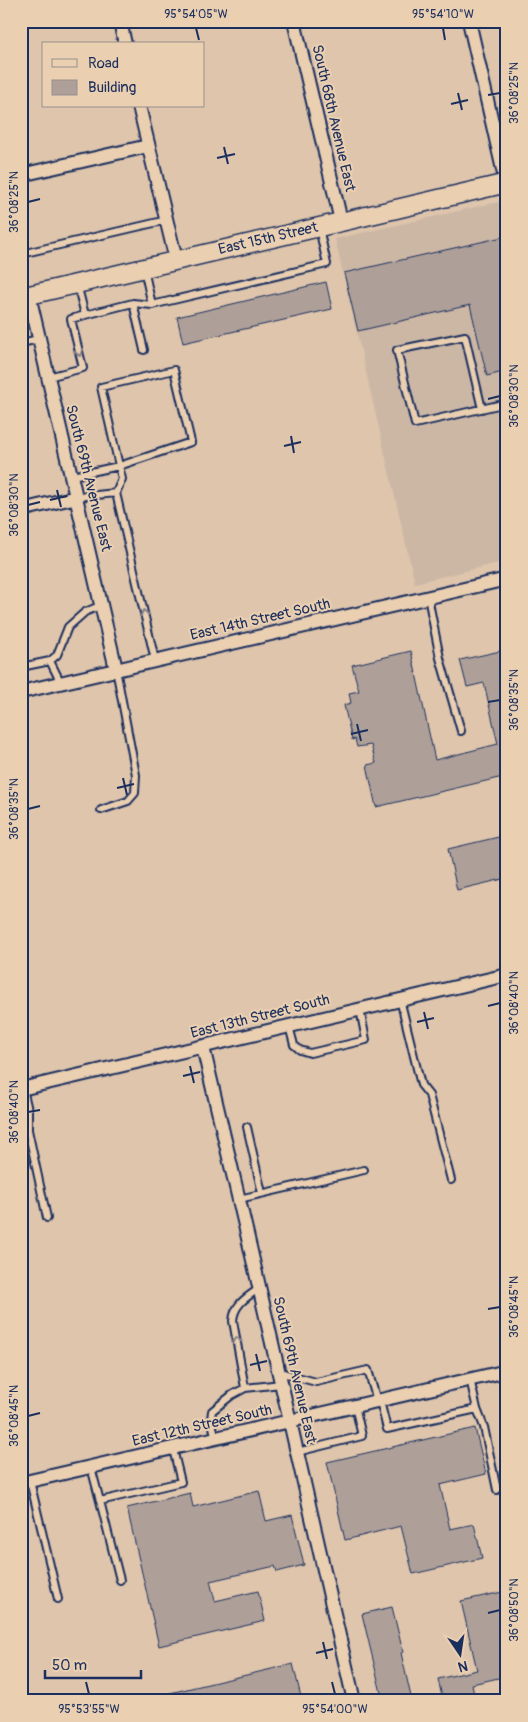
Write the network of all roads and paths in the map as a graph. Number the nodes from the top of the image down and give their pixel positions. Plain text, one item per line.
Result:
1 (120, 21) edge
2 (294, 21) edge
3 (468, 21) edge
4 (125, 42) edge
5 (139, 108) edge
6 (148, 146) junction
7 (21, 175) edge
8 (506, 183) edge
9 (167, 220) junction
10 (341, 221) junction
11 (319, 226) junction
12 (21, 254) edge
13 (176, 260) junction
14 (143, 267) junction
15 (77, 283) junction
16 (25, 296) edge
17 (133, 303) junction
18 (152, 304) junction
19 (85, 315) junction
20 (39, 339) junction
21 (21, 343) edge
22 (144, 350) dead end
23 (48, 378) junction
24 (507, 403) edge
25 (482, 409) junction
26 (119, 466) junction
27 (72, 476) junction
28 (116, 493) junction
29 (77, 497) junction
30 (21, 510) edge
31 (507, 579) edge
32 (428, 597) junction
33 (102, 605) junction
34 (50, 660) junction
35 (155, 660) junction
36 (21, 667) edge
37 (116, 669) junction
38 (61, 683) junction
39 (21, 692) edge
40 (460, 731) dead end
41 (100, 810) dead end
42 (507, 975) edge
43 (400, 999) junction
44 (360, 1009) junction
45 (289, 1026) junction
46 (203, 1047) junction
47 (22, 1089) edge
48 (247, 1127) dead end
49 (364, 1170) dead end
50 (451, 1180) dead end
51 (262, 1193) junction
52 (239, 1199) junction
53 (47, 1218) dead end
54 (260, 1288) junction
55 (507, 1371) edge
56 (280, 1378) junction
57 (470, 1379) junction
58 (245, 1388) junction
59 (378, 1401) junction
60 (355, 1406) junction
61 (477, 1408) junction
62 (290, 1422) junction
63 (216, 1439) junction
64 (174, 1448) junction
65 (297, 1452) junction
66 (91, 1467) junction
67 (26, 1482) edge
68 (497, 1490) dead end
69 (100, 1501) junction
70 (120, 1580) dead end
71 (58, 1599) dead end
72 (354, 1701) edge

1 - 4 street
2 - 10 street, South 68th Avenue East
3 - 8 street
5 - 6 street
6 - 7 street
6 - 9 street
8 - 10 main road, East 15th Street
9 - 12 lane
9 - 13 street
10 - 11 main road, East 15th Street
11 - 13 main road, East 15th Street
11 - 18 lane
13 - 14 main road, East 15th Street
14 - 15 main road, East 15th Street
14 - 18 lane
15 - 16 main road, East 15th Street
15 - 19 lane
16 - 20 street, South 69th Avenue East
17 - 18 lane
17 - 19 lane
17 - 22 lane
19 -> 23 lane
20 - 21 lane
20 - 23 street, South 69th Avenue East
23 - 27 street, South 69th Avenue East
24 - 25 lane
25 - 25 lane
26 - 26 lane
26 - 27 lane
26 - 28 lane
27 - 29 street, South 69th Avenue East
28 - 29 lane
35 -> 28 lane
29 - 30 street
29 - 33 street, South 69th Avenue East
31 - 32 street, East 14th Street South
32 - 35 street, East 14th Street South
32 - 40 lane
33 - 34 lane
33 - 37 street, South 69th Avenue East
34 - 36 lane
34 - 38 lane
35 - 37 street, East 14th Street South
37 - 38 street, East 14th Street South
37 - 41 lane
38 - 39 street, East 14th Street South
42 - 43 street, East 13th Street South
43 - 44 street, East 13th Street South
43 - 50 lane
44 - 45 street, East 13th Street South
44 - 45 lane
45 - 46 street, East 13th Street South
46 - 47 street, East 13th Street South
46 - 52 street, South 69th Avenue East
47 - 53 lane
48 - 51 lane
49 - 51 lane
51 - 52 lane
52 - 54 street, South 69th Avenue East
54 - 56 street, South 69th Avenue East
58 -> 54 lane
55 - 57 street, East 12th Street South
56 - 58 lane
56 - 59 lane
56 - 62 street, South 69th Avenue East
57 - 59 street, East 12th Street South
57 - 61 lane
58 - 63 lane
59 - 60 street, East 12th Street South
59 - 61 lane
60 - 62 street, East 12th Street South
60 - 65 lane
61 - 68 lane
62 - 63 street, East 12th Street South
62 - 65 street, South 69th Avenue East
63 - 64 street, East 12th Street South
64 - 66 street, East 12th Street South
64 - 69 lane
65 - 72 street, South 69th Avenue East
66 - 67 street, East 12th Street South
66 - 69 lane
67 - 71 lane
69 - 70 lane

